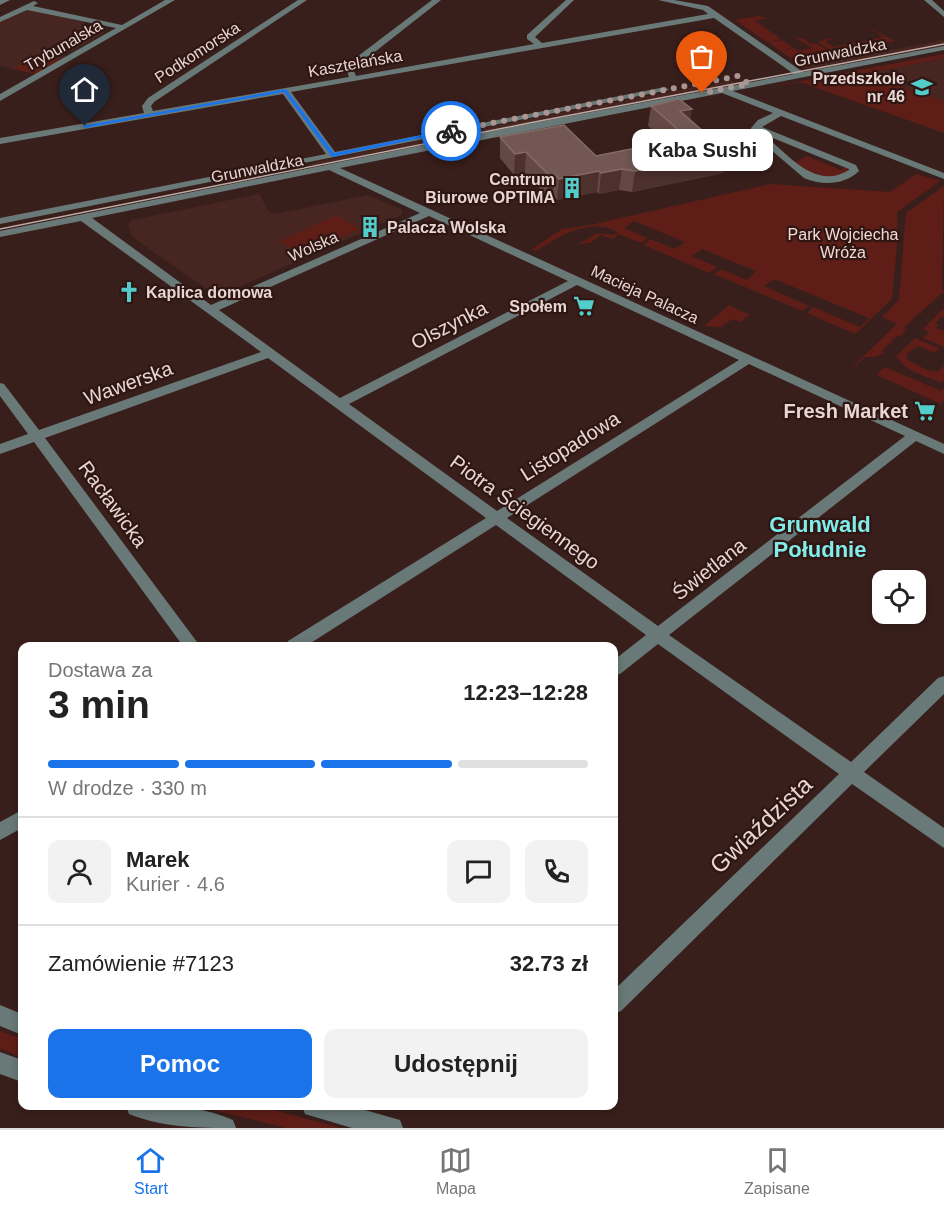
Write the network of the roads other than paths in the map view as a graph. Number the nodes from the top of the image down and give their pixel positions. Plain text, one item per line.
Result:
1 (6, 0) edge
2 (39, 0) edge
3 (171, 0) edge
4 (303, 0) edge
5 (437, 0) edge
6 (570, 0) edge
7 (662, 0) edge
8 (928, 0) edge
9 (0, 3) edge
10 (27, 3) edge
11 (702, 3) edge
12 (0, 14) edge
13 (715, 15) junction
14 (944, 15) edge
15 (0, 20) edge
16 (123, 27) junction
17 (944, 38) edge
18 (540, 45) junction
19 (898, 47) dead end
20 (944, 48) edge
21 (806, 64) dead end
22 (789, 67) junction
23 (777, 69) dead end
24 (801, 75) junction
25 (738, 76) dead end
26 (354, 79) junction
27 (749, 84) junction
28 (671, 89) dead end
29 (286, 90) junction
30 (721, 90) junction
31 (0, 98) edge
32 (782, 112) junction
33 (149, 114) junction
34 (756, 128) junction
35 (0, 141) edge
36 (332, 155) junction
37 (333, 168) junction
38 (944, 176) edge
39 (428, 213) junction
40 (83, 217) junction
41 (0, 221) edge
42 (0, 234) edge
43 (576, 280) junction
44 (211, 309) junction
45 (270, 353) junction
46 (748, 359) junction
47 (0, 387) edge
48 (340, 403) junction
49 (915, 435) junction
50 (37, 436) junction
51 (944, 448) edge
52 (0, 449) edge
53 (498, 518) junction
54 (658, 635) junction
55 (189, 642) edge
56 (300, 642) edge
57 (618, 666) edge
58 (944, 683) edge
59 (852, 773) junction
60 (18, 821) edge
61 (0, 832) edge
62 (944, 839) edge
63 (618, 1000) edge
64 (0, 1015) edge
65 (18, 1022) edge
66 (0, 1063) edge
67 (18, 1070) edge
68 (154, 1110) edge
69 (327, 1110) edge
70 (225, 1128) edge
71 (392, 1128) edge

1 - 9 street
2 - 10 street
3 - 16 street, Trybunalska
4 - 33 street, Podkomorska
5 - 26 street
6 - 18 street
7 - 11 street
8 - 14 street
10 - 12 street
10 - 15 street
10 - 16 street
11 - 13 street
13 - 18 street, Kasztelańska
13 - 22 street
16 - 31 street, Trybunalska
17 - 19 street, Grunwaldzka
18 - 26 street, Kasztelańska
20 - 24 street, Grunwaldzka
21 - 22 street, Grunwaldzka
22 - 23 street, Grunwaldzka
22 - 24 street
24 - 27 street, Grunwaldzka
25 - 27 street
26 - 29 street, Kasztelańska
27 - 30 street, Grunwaldzka
28 - 36 street, Grunwaldzka
29 - 33 street, Kasztelańska
29 - 36 street
30 - 32 street
30 - 37 street, Grunwaldzka
32 - 34 street
32 - 38 street
33 - 35 street, Kasztelańska
34 - 34 street
36 - 41 street, Grunwaldzka
37 - 39 street, Macieja Palacza
37 - 40 street, Grunwaldzka
39 - 43 street, Macieja Palacza
39 - 44 street, Wolska
40 - 42 street, Grunwaldzka
40 - 44 street, Piotra Ściegiennego
43 - 46 street, Macieja Palacza
43 - 48 street, Olszynka
44 - 45 street, Piotra Ściegiennego
45 - 48 street, Piotra Ściegiennego
45 - 50 street, Wawerska
46 - 49 street, Macieja Palacza
46 - 53 street, Listopadowa
47 - 50 street, Racławicka
48 - 53 street, Piotra Ściegiennego
49 - 51 street, Macieja Palacza
49 - 54 street, Świetlana
50 - 52 street, Wawerska
50 - 55 street, Racławicka
53 - 54 street, Piotra Ściegiennego
53 - 56 street, Listopadowa
54 - 57 street, Świetlana
54 - 59 street, Piotra Ściegiennego
58 - 59 street, Gwiaździsta
59 - 62 street, Piotra Ściegiennego
59 - 63 street, Gwiaździsta
60 - 61 street
64 - 65 street
66 - 67 street
68 - 70 street
69 - 71 street

